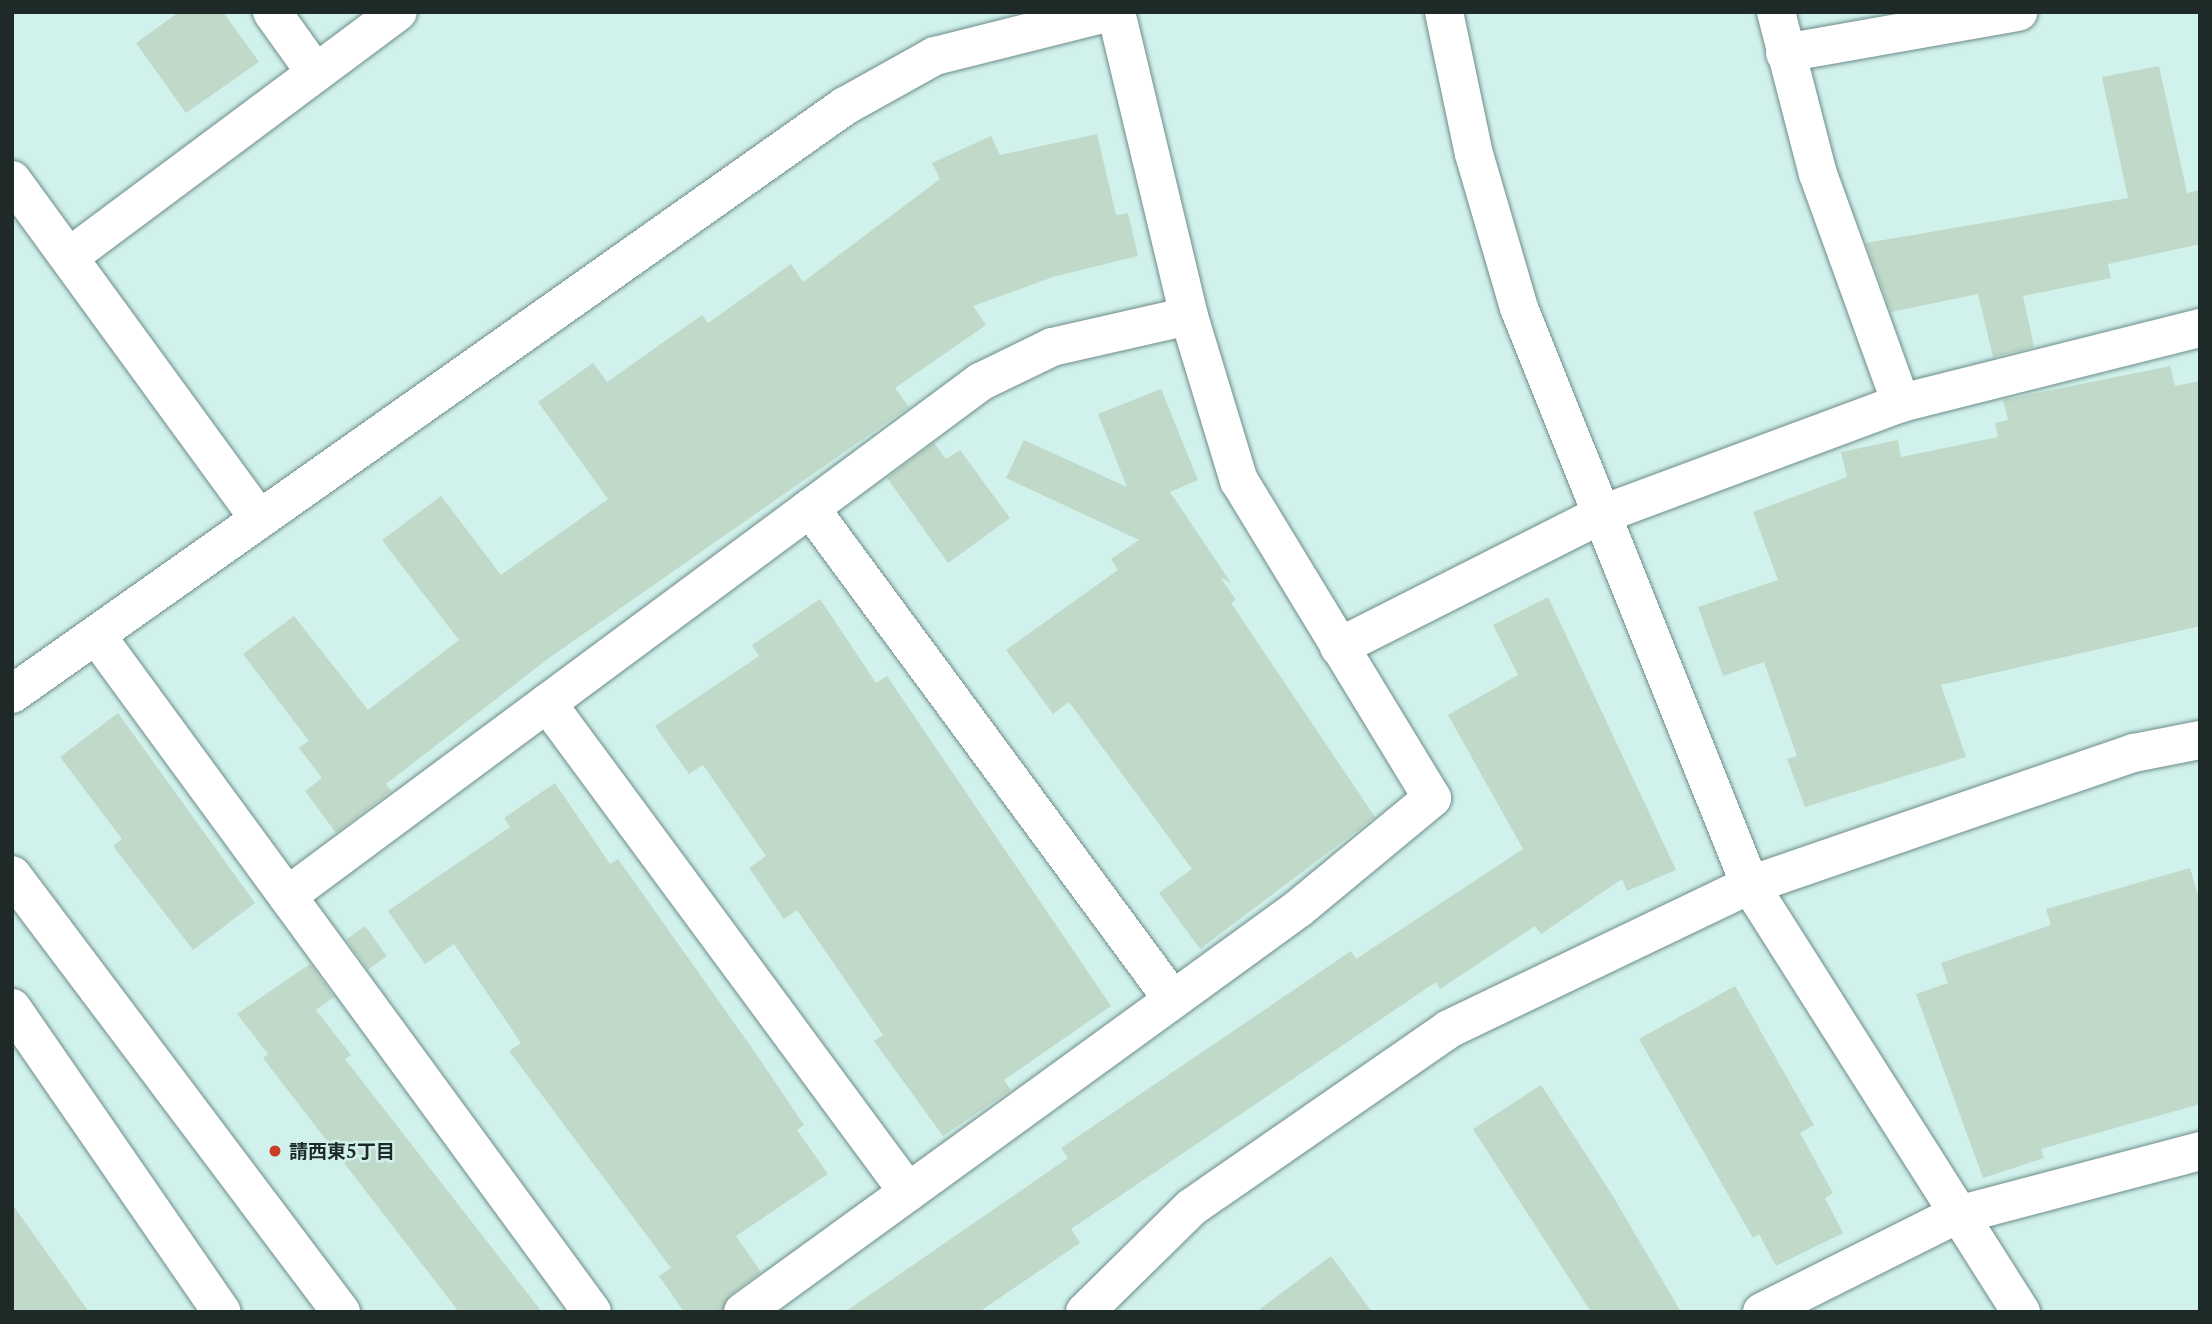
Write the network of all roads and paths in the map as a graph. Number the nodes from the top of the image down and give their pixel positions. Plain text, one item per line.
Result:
1 (272, 12) edge
2 (398, 12) edge
3 (1110, 12) edge
4 (1116, 12) edge
5 (1444, 12) edge
6 (1776, 12) edge
7 (2018, 12) edge
8 (1785, 53) junction
9 (315, 72) junction
10 (12, 180) edge
11 (69, 257) junction
12 (1189, 316) junction
13 (2200, 328) edge
14 (1900, 403) junction
15 (810, 508) junction
16 (1600, 515) junction
17 (260, 519) junction
18 (96, 635) junction
19 (1339, 647) junction
20 (12, 694) edge
21 (547, 703) junction
22 (2200, 740) edge
23 (12, 875) edge
24 (1750, 885) junction
25 (287, 896) junction
26 (1173, 1000) junction
27 (12, 1008) edge
28 (2200, 1151) edge
29 (908, 1192) junction
30 (1954, 1216) junction
31 (222, 1312) edge
32 (341, 1312) edge
33 (592, 1312) edge
34 (743, 1312) edge
35 (1085, 1312) edge
36 (1762, 1312) edge
37 (2021, 1312) edge

1 - 9 street
2 - 9 street
3 - 17 street
4 - 12 street
5 - 16 street
6 - 8 street
7 - 8 street
8 - 14 street
9 - 11 street
10 - 11 street
11 - 17 street
12 - 15 street
12 - 19 street
13 - 14 street
14 - 16 street
15 - 21 street
15 - 26 street
16 - 19 street
16 - 24 street
17 - 18 street
18 - 20 street
18 - 25 street
19 - 26 street
21 - 25 street
21 - 29 street
22 - 24 street
23 - 32 street
24 - 30 street
24 - 35 street
25 - 33 street
26 - 29 street
27 - 31 street
28 - 30 street
29 - 34 street
30 - 36 street
30 - 37 street

